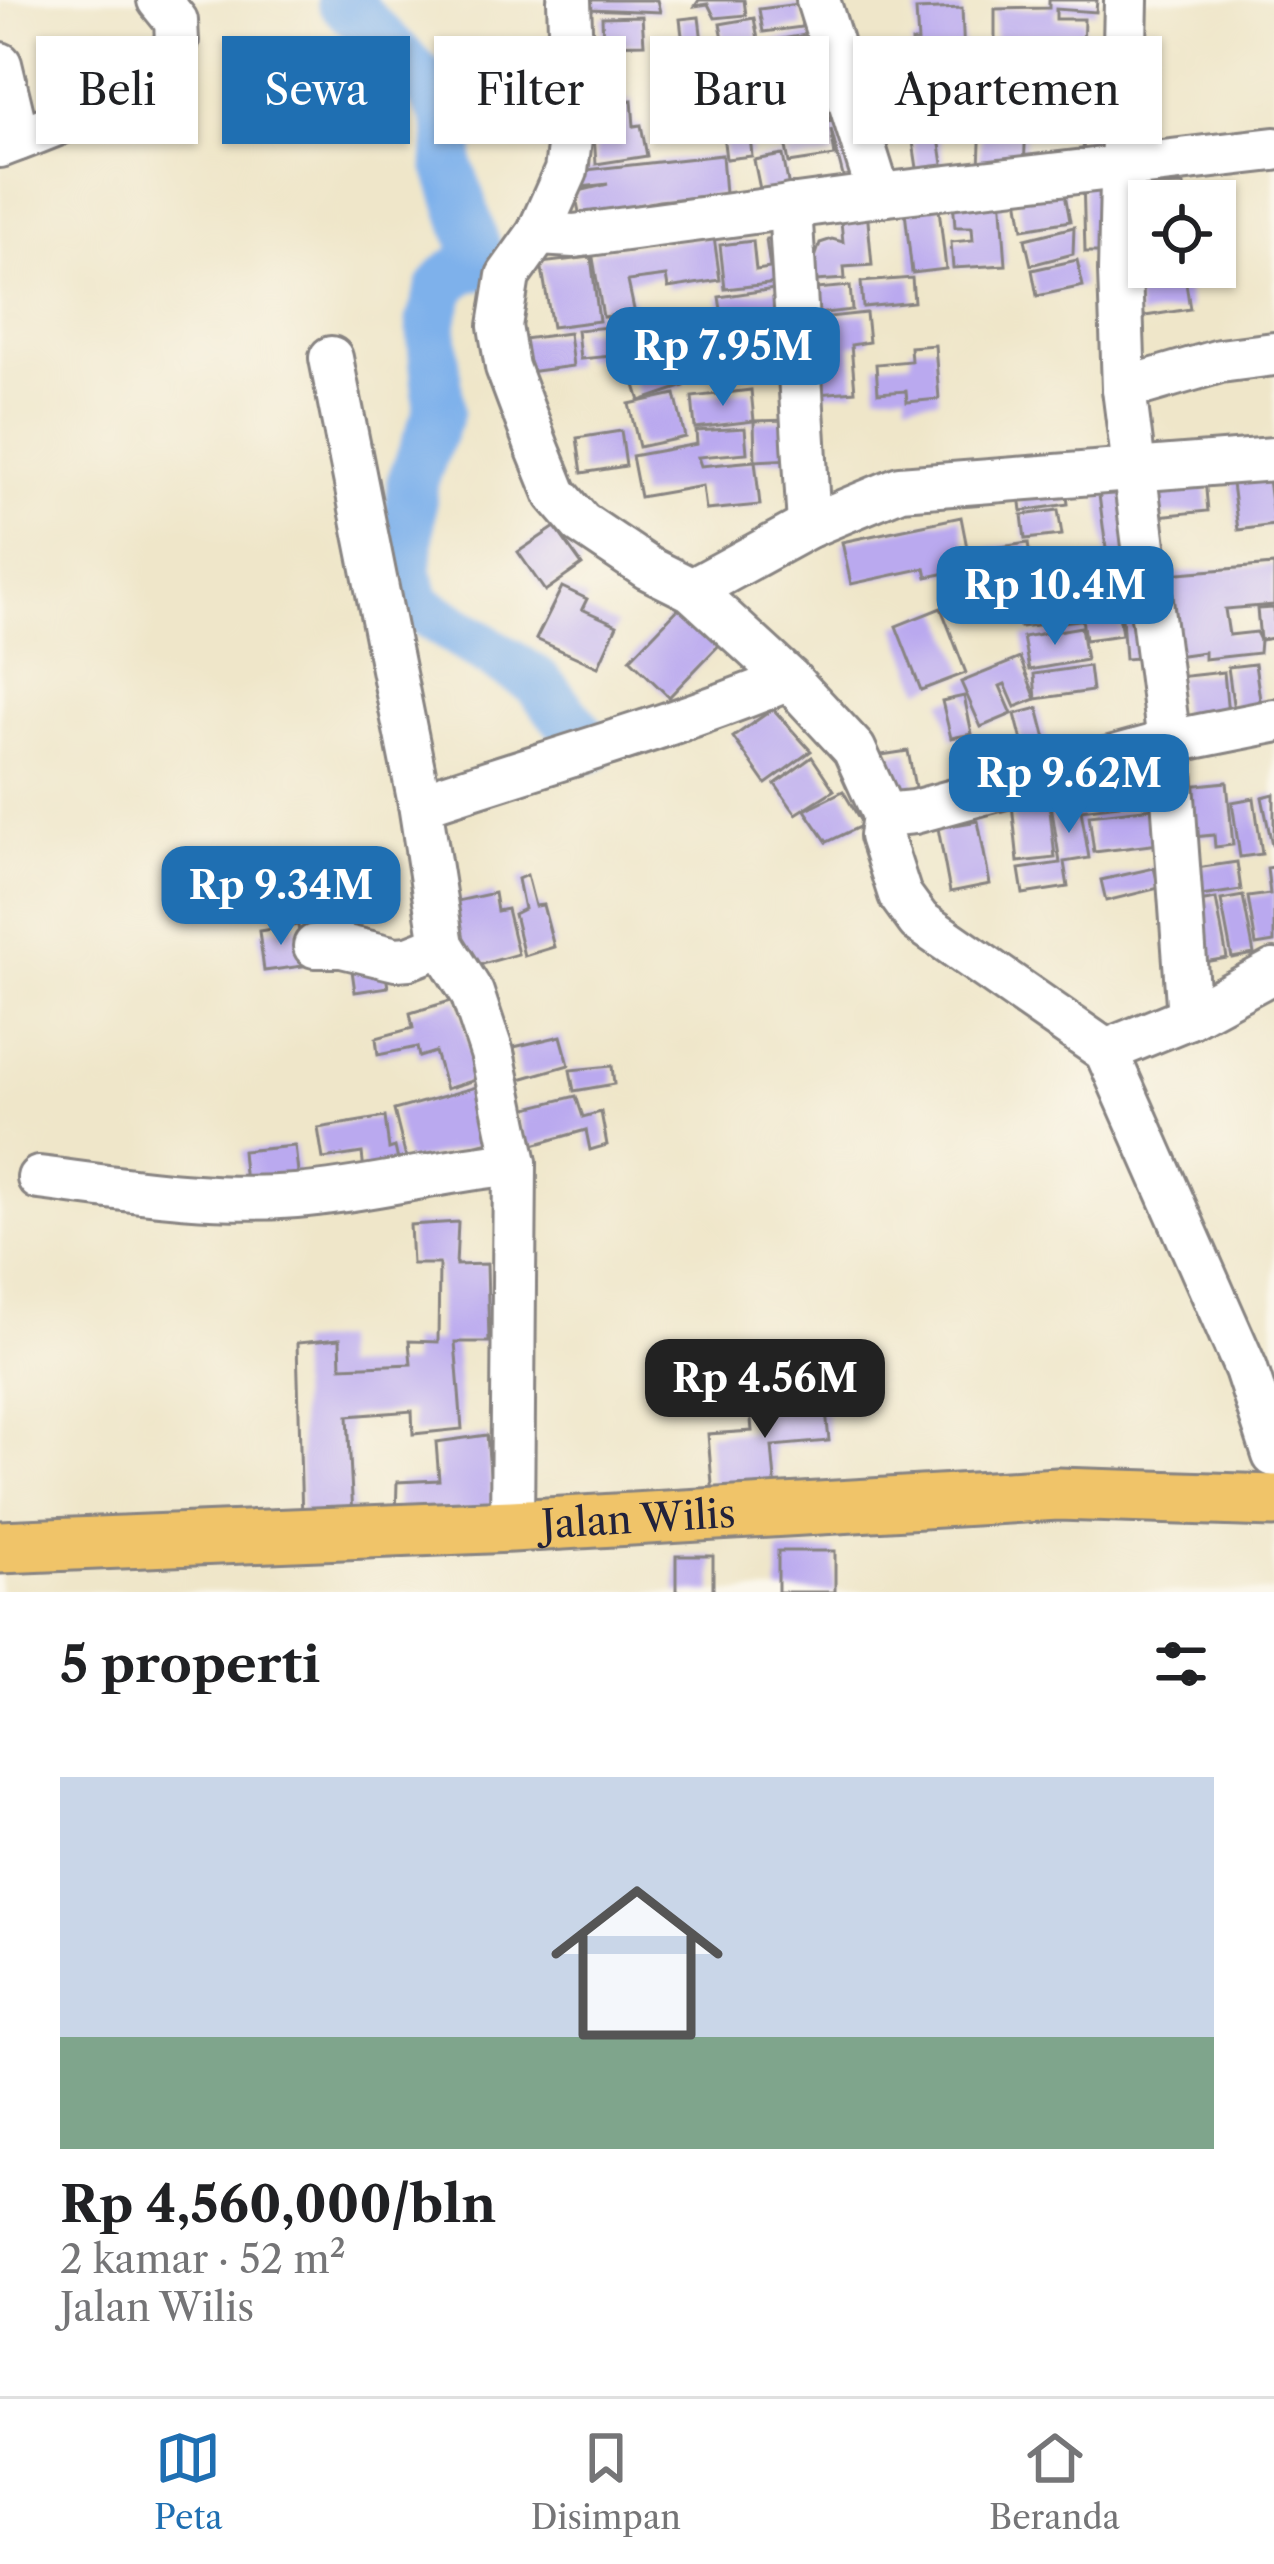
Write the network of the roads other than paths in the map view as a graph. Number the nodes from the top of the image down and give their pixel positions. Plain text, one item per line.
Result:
1 (158, 0) edge
2 (569, 0) edge
3 (818, 0) edge
4 (1126, 0) edge
5 (0, 64) edge
6 (9, 143) edge
7 (1274, 149) edge
8 (1123, 166) junction
9 (879, 195) junction
10 (790, 206) junction
11 (538, 234) junction
12 (1274, 354) edge
13 (331, 358) dead end
14 (1124, 389) junction
15 (1274, 459) edge
16 (1135, 467) junction
17 (809, 526) junction
18 (692, 590) junction
19 (789, 680) junction
20 (1274, 721) edge
21 (1169, 742) junction
22 (420, 804) junction
23 (884, 815) junction
24 (442, 945) junction
25 (315, 946) dead end
26 (1274, 971) edge
27 (1189, 1017) junction
28 (1106, 1052) junction
29 (515, 1162) junction
30 (39, 1178) dead end
31 (1274, 1455) edge
32 (1274, 1501) edge
33 (512, 1526) junction
34 (0, 1547) edge

1 - 6 street
2 - 11 street
3 - 9 street
4 - 8 street
5 - 6 street
7 - 8 street
8 - 9 street
8 - 14 street
9 - 10 street
10 - 11 street
10 - 17 street
11 - 18 street
12 - 14 street
13 - 22 street
14 - 16 street
15 - 16 street
16 - 17 street
16 - 21 street
17 - 18 street
18 - 19 street
19 - 22 street
19 - 23 street
20 - 21 street
21 - 23 street
21 - 27 street
22 - 24 street
23 - 28 street
24 - 25 street
24 - 29 street
26 - 27 street
27 - 28 street
28 - 31 street
29 - 30 street
29 - 33 street
32 - 33 main road, Jalan Wilis
33 - 34 main road, Jalan Wilis

